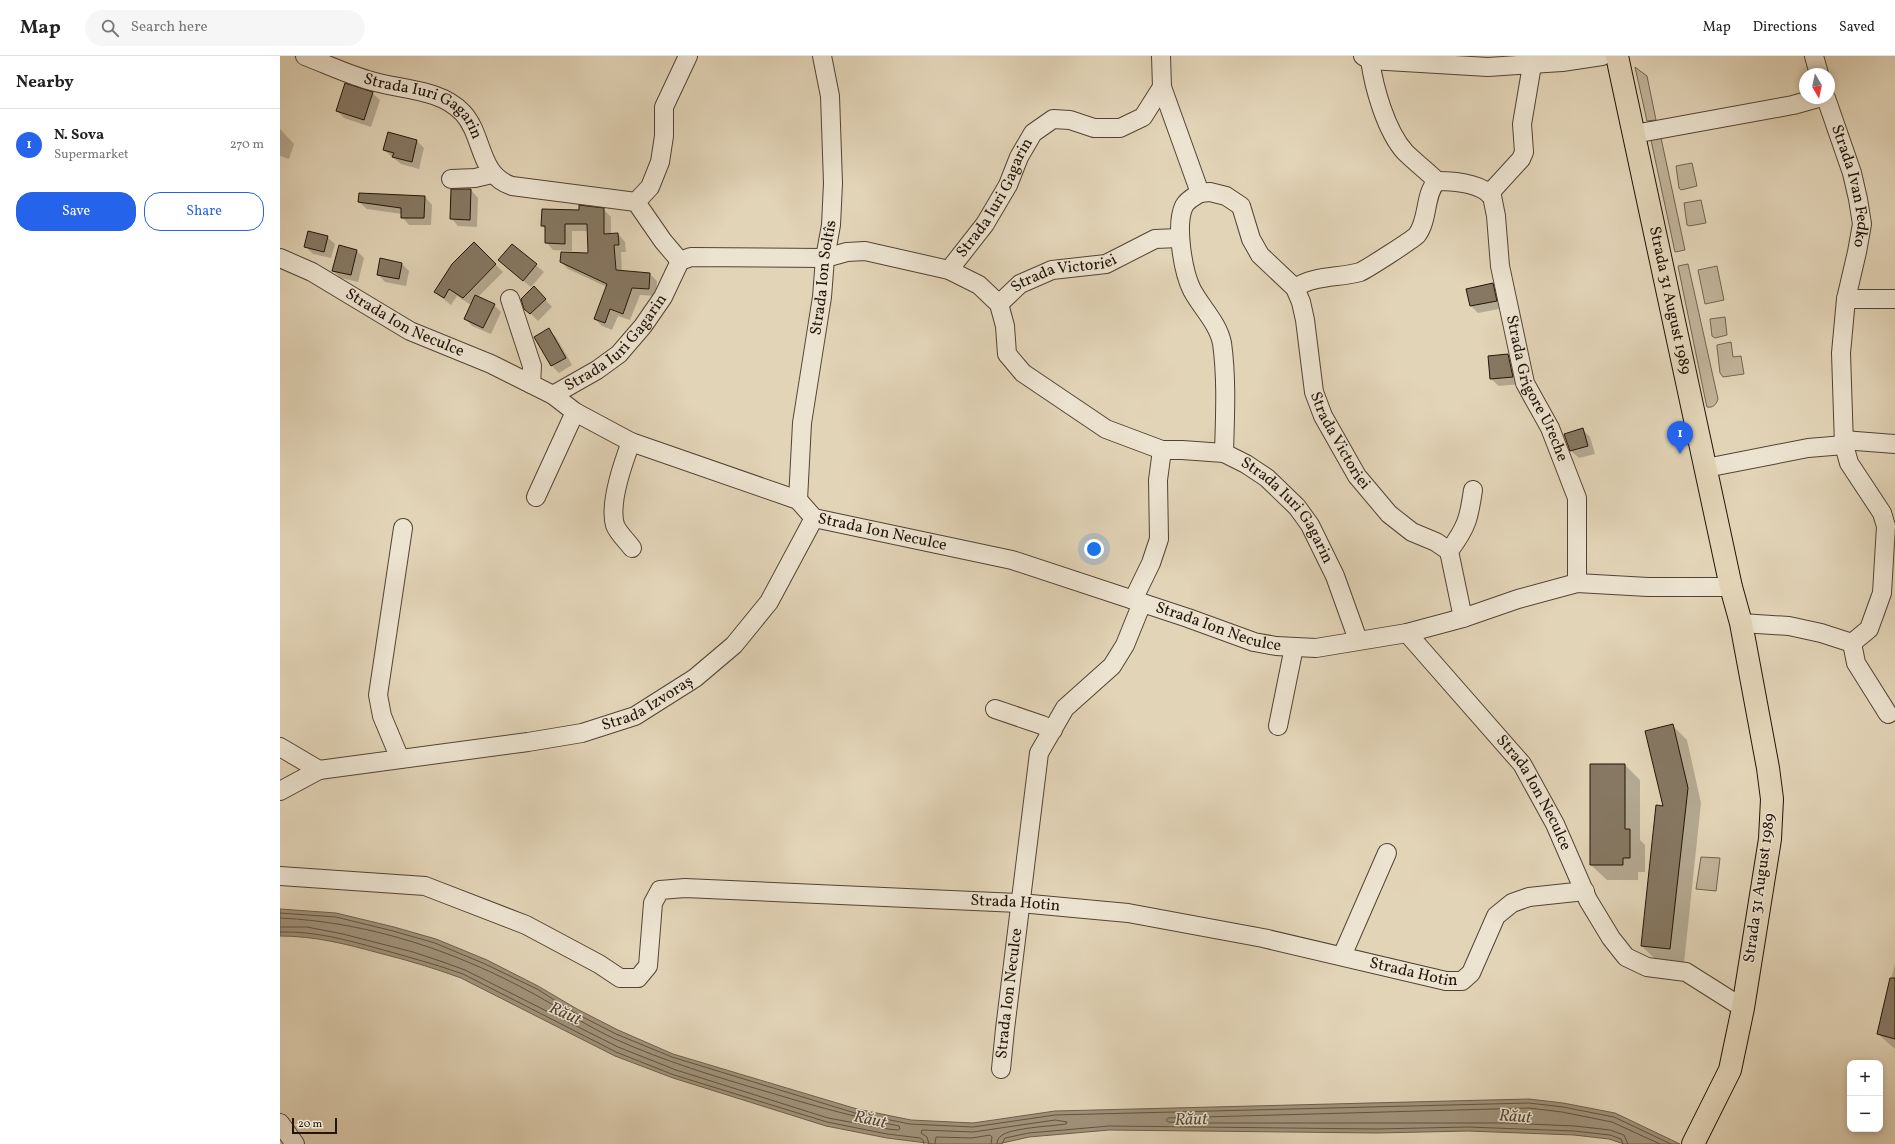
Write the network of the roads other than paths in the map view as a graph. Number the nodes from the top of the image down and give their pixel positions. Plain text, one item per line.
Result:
1 (305, 56) edge
2 (688, 56) edge
3 (822, 56) edge
4 (1161, 56) edge
5 (1602, 56) edge
6 (1617, 56) edge
7 (1814, 56) edge
8 (1367, 58) edge
9 (332, 60) edge
10 (1532, 65) junction
11 (1817, 68) edge
12 (1162, 87) junction
13 (1799, 103) edge
14 (1828, 104) edge
15 (1634, 134) junction
16 (492, 174) junction
17 (451, 179) dead end
18 (1438, 181) junction
19 (1200, 193) junction
20 (1489, 194) junction
21 (636, 202) junction
22 (1179, 238) junction
23 (280, 258) edge
24 (825, 258) junction
25 (680, 261) junction
26 (949, 270) junction
27 (1295, 288) junction
28 (510, 299) dead end
29 (1846, 299) junction
30 (1895, 299) edge
31 (999, 304) junction
32 (531, 384) junction
33 (553, 395) junction
34 (576, 412) junction
35 (631, 442) junction
36 (1844, 443) junction
37 (1895, 444) edge
38 (1162, 450) junction
39 (1224, 453) junction
40 (1706, 468) junction
41 (1473, 490) dead end
42 (536, 497) dead end
43 (798, 500) junction
44 (814, 518) junction
45 (403, 528) dead end
46 (632, 548) dead end
47 (1449, 551) junction
48 (1577, 583) junction
49 (1731, 587) junction
50 (1888, 595) edge
51 (1138, 601) junction
52 (1463, 618) junction
53 (1741, 624) junction
54 (1407, 633) junction
55 (1358, 640) junction
56 (1852, 644) junction
57 (1294, 647) junction
58 (995, 709) dead end
59 (1888, 714) dead end
60 (1278, 726) dead end
61 (1052, 730) junction
62 (280, 747) edge
63 (400, 759) junction
64 (319, 770) junction
65 (280, 791) edge
66 (1386, 853) dead end
67 (280, 876) edge
68 (1585, 891) junction
69 (1020, 903) junction
70 (1342, 956) junction
71 (1743, 1008) junction
72 (1001, 1070) dead end
73 (280, 1123) edge
74 (295, 1144) edge
75 (1693, 1144) edge

1 - 9 street, Strada Iuri Gagarin
2 - 21 street
3 - 24 street, Strada Ion Soltîs
4 - 12 street
5 - 10 street
6 - 15 main road, Strada 31 August 1989
7 - 11 street
8 - 10 street
8 - 18 street
9 - 16 street, Strada Iuri Gagarin
10 - 20 street
12 - 19 street
12 - 26 street, Strada Iuri Gagarin
13 - 15 street
14 - 29 street, Strada Ivan Fedko
15 - 40 main road, Strada 31 August 1989
16 - 17 street
16 - 21 street
18 - 20 street
18 - 27 street
19 - 22 street
19 - 27 street, Strada Victoriei
20 - 48 street, Strada Grigore Ureche
21 - 25 street
22 - 31 street, Strada Victoriei
22 - 39 street
23 - 32 street, Strada Ion Neculce
24 - 25 street, Strada Iuri Gagarin
24 - 26 street, Strada Iuri Gagarin
24 - 43 street, Strada Ion Soltîs
25 - 33 street, Strada Iuri Gagarin
26 - 31 street, Strada Iuri Gagarin
27 - 47 street, Strada Victoriei
28 - 32 street
29 - 30 street
29 - 36 street, Strada Ivan Fedko
31 - 38 street, Strada Iuri Gagarin
32 - 33 street, Strada Ion Neculce
33 - 34 street, Strada Ion Neculce
34 - 35 street, Strada Ion Neculce
34 - 42 street
35 - 43 street, Strada Ion Neculce
35 - 46 street
36 - 37 street
36 - 40 street
36 - 50 street, Strada Ivan Fedko
38 - 39 street, Strada Iuri Gagarin
38 - 51 street
39 - 55 street, Strada Iuri Gagarin
40 - 49 main road, Strada 31 August 1989
41 - 47 street
43 - 44 street, Strada Ion Neculce
44 - 51 street, Strada Ion Neculce
44 - 63 street, Strada Izvoraș
45 - 63 street
47 - 52 street
48 - 49 street
48 - 52 street
49 - 53 main road, Strada 31 August 1989
50 - 56 street, Strada Ivan Fedko
51 - 57 street, Strada Ion Neculce
51 - 61 street, Strada Ion Neculce
52 - 54 street
53 - 56 street
53 - 71 main road, Strada 31 August 1989
54 - 55 street, Strada Ion Neculce
54 - 68 street, Strada Ion Neculce
55 - 57 street, Strada Ion Neculce
56 - 59 street
57 - 60 street, Strada Ion Neculce
58 - 61 street
61 - 69 street, Strada Ion Neculce
62 - 64 street
63 - 64 street, Strada Izvoraș
64 - 65 street
66 - 70 street
67 - 69 street, Strada Hotin
68 - 70 street, Strada Hotin
68 - 71 street, Strada Ion Neculce
69 - 70 street, Strada Hotin
69 - 72 street, Strada Ion Neculce
71 - 75 main road, Strada 31 August 1989
73 - 74 street

